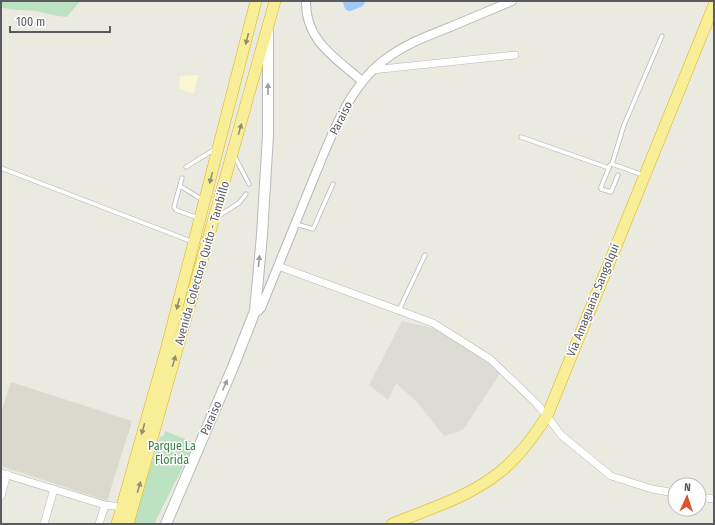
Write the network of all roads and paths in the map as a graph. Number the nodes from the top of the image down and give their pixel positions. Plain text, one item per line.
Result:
1 (256, 1) edge
2 (275, 1) edge
3 (306, 1) edge
4 (512, 1) edge
5 (714, 5) edge
6 (268, 29) junction
7 (662, 36) dead end
8 (515, 55) dead end
9 (372, 70) junction
10 (362, 81) junction
11 (521, 137) dead end
12 (219, 146) junction
13 (233, 154) junction
14 (611, 166) junction
15 (186, 167) dead end
16 (1, 168) edge
17 (618, 175) dead end
18 (644, 175) junction
19 (182, 178) dead end
20 (249, 184) dead end
21 (333, 184) dead end
22 (180, 186) junction
23 (246, 194) dead end
24 (205, 201) junction
25 (215, 218) junction
26 (200, 219) junction
27 (295, 224) junction
28 (194, 243) junction
29 (425, 255) dead end
30 (278, 266) junction
31 (399, 310) junction
32 (255, 311) junction
33 (547, 416) junction
34 (4, 473) edge
35 (54, 489) junction
36 (667, 491) edge
37 (1, 496) edge
38 (105, 505) junction
39 (122, 507) junction
40 (44, 524) edge
41 (99, 524) edge
42 (117, 524) edge
43 (128, 524) edge
44 (166, 524) edge
45 (392, 524) edge

1 -> 12 highway, Avenida Colectora Quito - Tambillo
2 - 6 highway, Avenida Colectora Quito - Tambillo
3 - 10 street
4 - 9 street, Paraiso
5 - 18 highway, Via Amaguaña Sangolquí
13 -> 6 highway, Avenida Colectora Quito - Tambillo
32 -> 6 main road, Paraiso
7 - 14 lane
8 - 9 street
9 - 10 street, Paraiso
10 - 27 street, Paraiso
11 - 14 lane
12 - 15 lane
12 -> 24 highway, Avenida Colectora Quito - Tambillo
13 - 20 lane
13 - 25 highway, Avenida Colectora Quito - Tambillo
14 - 17 lane
14 - 18 lane
16 - 28 lane
18 - 33 highway, Via Amaguaña Sangolquí
19 - 22 lane
21 - 27 lane
22 - 24 lane
22 - 26 lane
23 - 25 lane
24 - 26 highway, Avenida Colectora Quito - Tambillo
43 -> 25 highway, Avenida Colectora Quito - Tambillo
26 - 28 highway, Avenida Colectora Quito - Tambillo
27 - 30 street, Paraiso
28 -> 39 highway, Avenida Colectora Quito - Tambillo
29 - 31 lane
30 - 31 street
30 - 32 street, Paraiso
31 - 33 street
44 -> 32 main road, Paraiso
33 - 36 street
33 - 45 highway, Via Amaguaña Sangolquí
34 - 35 street
34 - 37 street
35 - 38 street
35 - 40 street
38 - 39 street
38 - 41 street
39 - 42 highway, Avenida Colectora Quito - Tambillo

